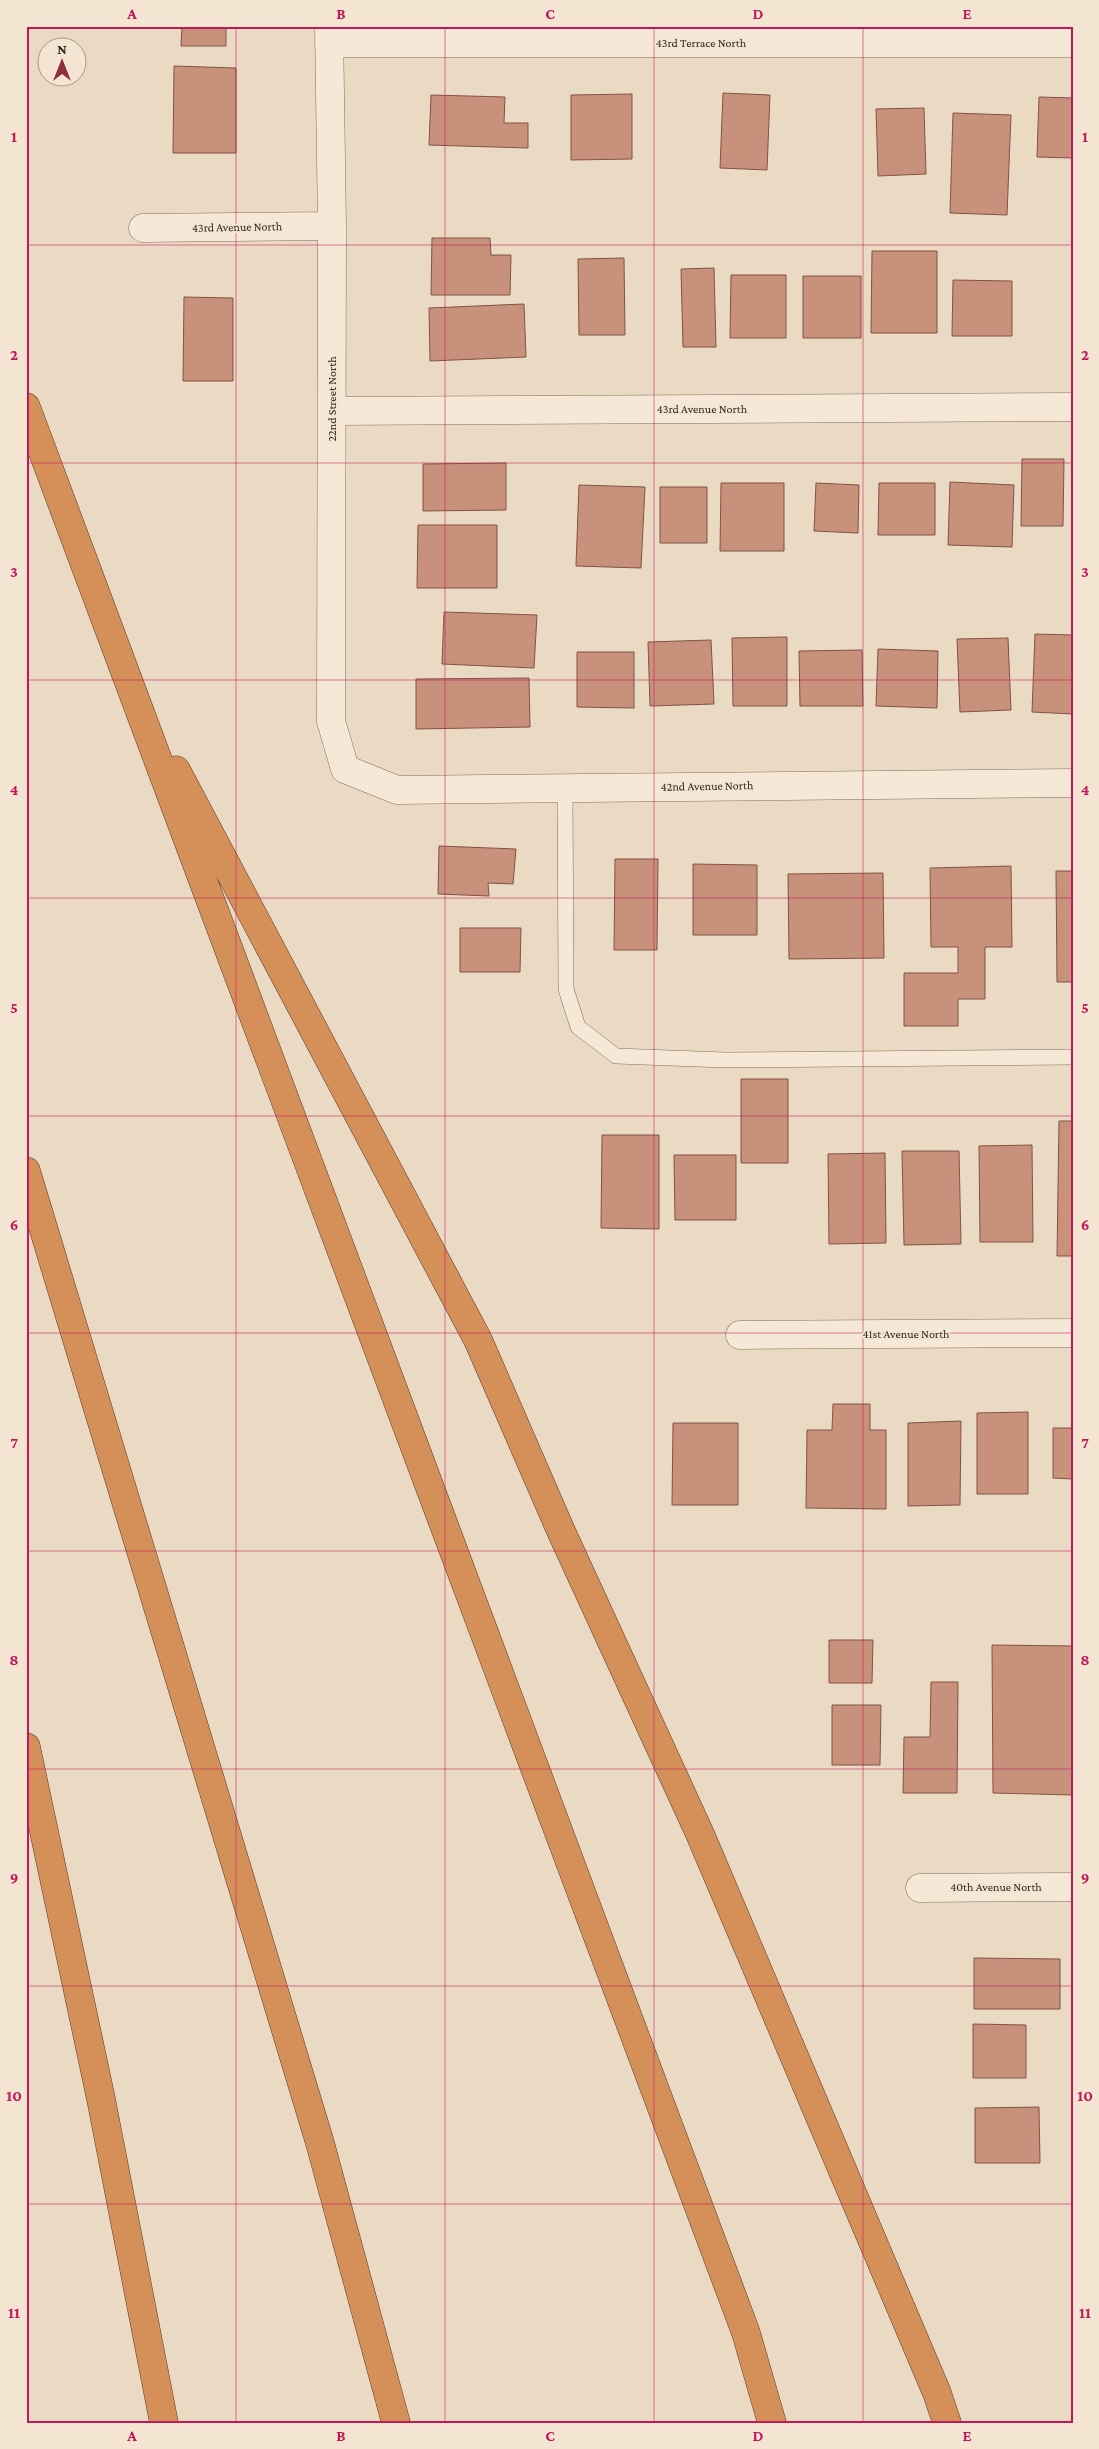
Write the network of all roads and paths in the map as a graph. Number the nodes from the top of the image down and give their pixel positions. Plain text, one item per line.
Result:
1 (329, 35) edge
2 (1073, 43) edge
3 (332, 226) junction
4 (142, 228) dead end
5 (26, 407) edge
6 (1073, 407) edge
7 (332, 411) junction
8 (123, 669) junction
9 (346, 769) joint
10 (1073, 783) edge
11 (565, 788) junction
12 (1073, 1057) edge
13 (26, 1171) edge
14 (1073, 1333) edge
15 (740, 1335) dead end
16 (26, 1747) edge
17 (1073, 1887) edge
18 (920, 1888) dead end
19 (164, 2423) edge
20 (396, 2423) edge
21 (772, 2423) edge
22 (947, 2423) edge

1 - 2 street, 43rd Terrace North
1 - 3 street, 22nd Street North
3 - 4 street, 43rd Avenue North
3 - 7 street, 22nd Street North
5 - 8 highway
6 - 7 street, 43rd Avenue North
7 - 9 street, 22nd Street North
8 - 21 highway
8 - 22 highway
9 - 11 street, 42nd Avenue North
10 - 11 street, 42nd Avenue North
11 - 12 lane
13 - 20 highway
14 - 15 street, 41st Avenue North
16 - 19 highway
17 - 18 street, 40th Avenue North

